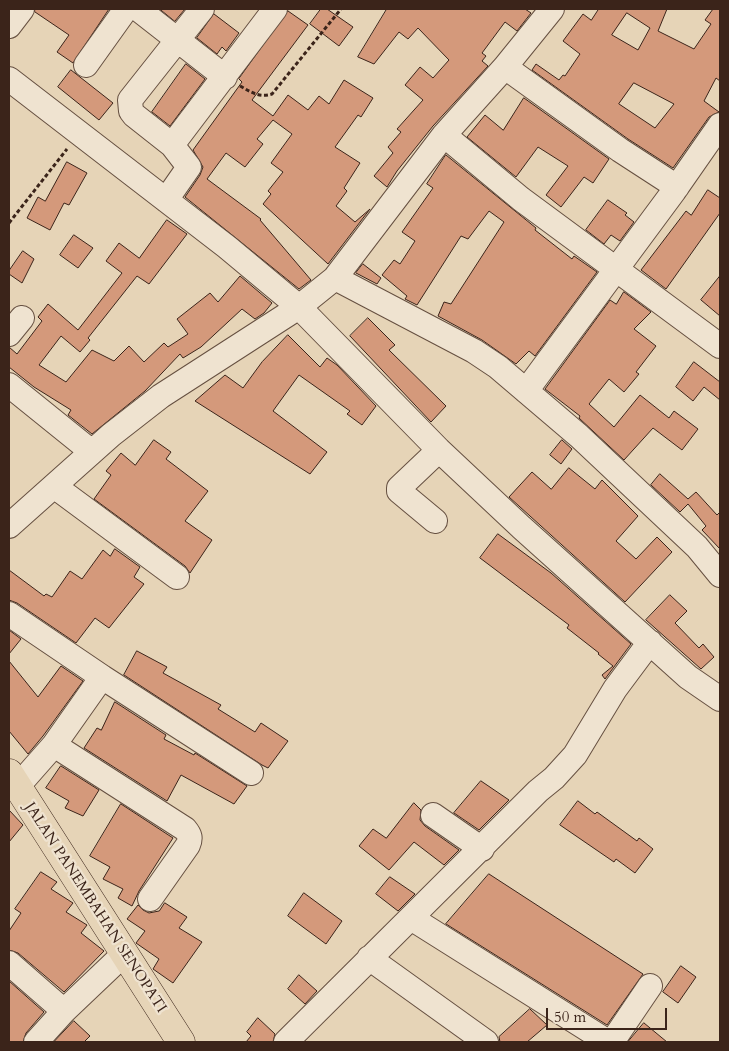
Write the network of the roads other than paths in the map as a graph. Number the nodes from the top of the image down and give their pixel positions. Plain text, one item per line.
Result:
1 (22, 9) edge
2 (126, 9) edge
3 (138, 9) edge
4 (202, 9) edge
5 (552, 9) edge
6 (267, 12) edge
7 (9, 26) edge
8 (177, 42) junction
9 (86, 65) dead end
10 (505, 67) junction
11 (225, 77) junction
12 (9, 79) edge
13 (720, 125) edge
14 (444, 135) junction
15 (172, 145) junction
16 (677, 187) junction
17 (166, 200) junction
18 (617, 269) junction
19 (335, 278) junction
20 (299, 307) junction
21 (718, 341) edge
22 (9, 384) edge
23 (526, 391) junction
24 (439, 450) junction
25 (92, 452) junction
26 (54, 486) junction
27 (435, 521) dead end
28 (9, 526) edge
29 (718, 566) edge
30 (177, 577) dead end
31 (9, 614) edge
32 (650, 642) junction
33 (102, 677) junction
34 (720, 699) edge
35 (54, 745) junction
36 (252, 773) dead end
37 (13, 780) edge
38 (434, 815) dead end
39 (482, 849) junction
40 (150, 899) dead end
41 (411, 918) junction
42 (124, 954) junction
43 (369, 958) junction
44 (9, 963) edge
45 (650, 986) dead end
46 (64, 1011) junction
47 (36, 1042) edge
48 (181, 1042) edge
49 (286, 1042) edge
50 (486, 1042) edge
51 (610, 1042) edge

1 - 7 street
2 - 9 street
3 - 8 street
4 - 8 street
5 - 10 street
6 - 11 street
8 - 11 street
8 - 15 street
10 - 14 street
10 - 16 street
11 - 15 street
12 - 17 street
13 - 16 street
14 - 18 street
14 - 19 street
15 - 17 street
16 - 18 street
17 - 20 street
18 - 21 street
18 - 23 street
19 - 20 street
19 - 23 street
20 - 24 street
20 - 25 street
22 - 25 street
23 - 29 street
24 - 27 street
24 - 32 street
25 - 26 street
26 - 28 street
26 - 30 street
31 - 33 street
32 - 34 street
32 - 39 street
33 - 35 street
33 - 36 street
35 - 37 street
35 - 40 street
37 - 42 main road, JALAN PANEMBAHAN SENOPATI
38 - 39 street
39 - 41 street
41 - 43 street
41 - 51 street
42 - 46 street
42 - 48 main road, JALAN PANEMBAHAN SENOPATI
43 - 49 street
43 - 50 street
44 - 46 street
45 - 51 street
46 - 47 street

